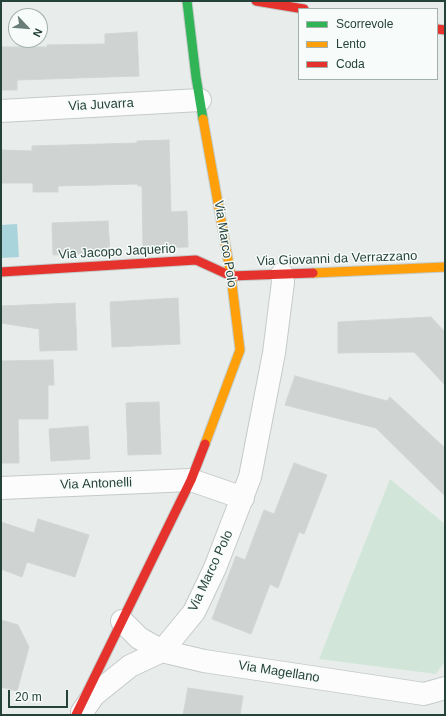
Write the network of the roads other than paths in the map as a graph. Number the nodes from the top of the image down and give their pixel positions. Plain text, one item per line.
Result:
1 (187, 1) edge
2 (256, 1) edge
3 (298, 8) edge
4 (200, 100) junction
5 (1, 111) edge
6 (445, 267) edge
7 (1, 272) edge
8 (282, 274) junction
9 (231, 276) junction
10 (191, 480) junction
11 (1, 488) edge
12 (243, 498) junction
13 (122, 621) junction
14 (162, 651) junction
15 (445, 688) edge
16 (76, 715) edge
17 (80, 715) edge

1 - 4 street, Via Marco Polo
2 - 3 street
4 - 5 street, Via Juvarra
4 - 9 street, Via Marco Polo
6 - 8 street, Via Giovanni da Verrazzano
7 - 9 street, Via Jacopo Jaquerio
8 - 9 street, Via Giovanni da Verrazzano
8 - 12 street, Via Marco Polo
9 - 10 street, Via Marco Polo
10 - 11 street, Via Antonelli
10 - 12 street
10 - 13 street, Via Marco Polo
12 - 14 street, Via Marco Polo
13 - 14 street, Via Magellano
13 - 16 street, Via Marco Polo
14 - 15 street, Via Magellano
14 - 17 street, Via Marco Polo

